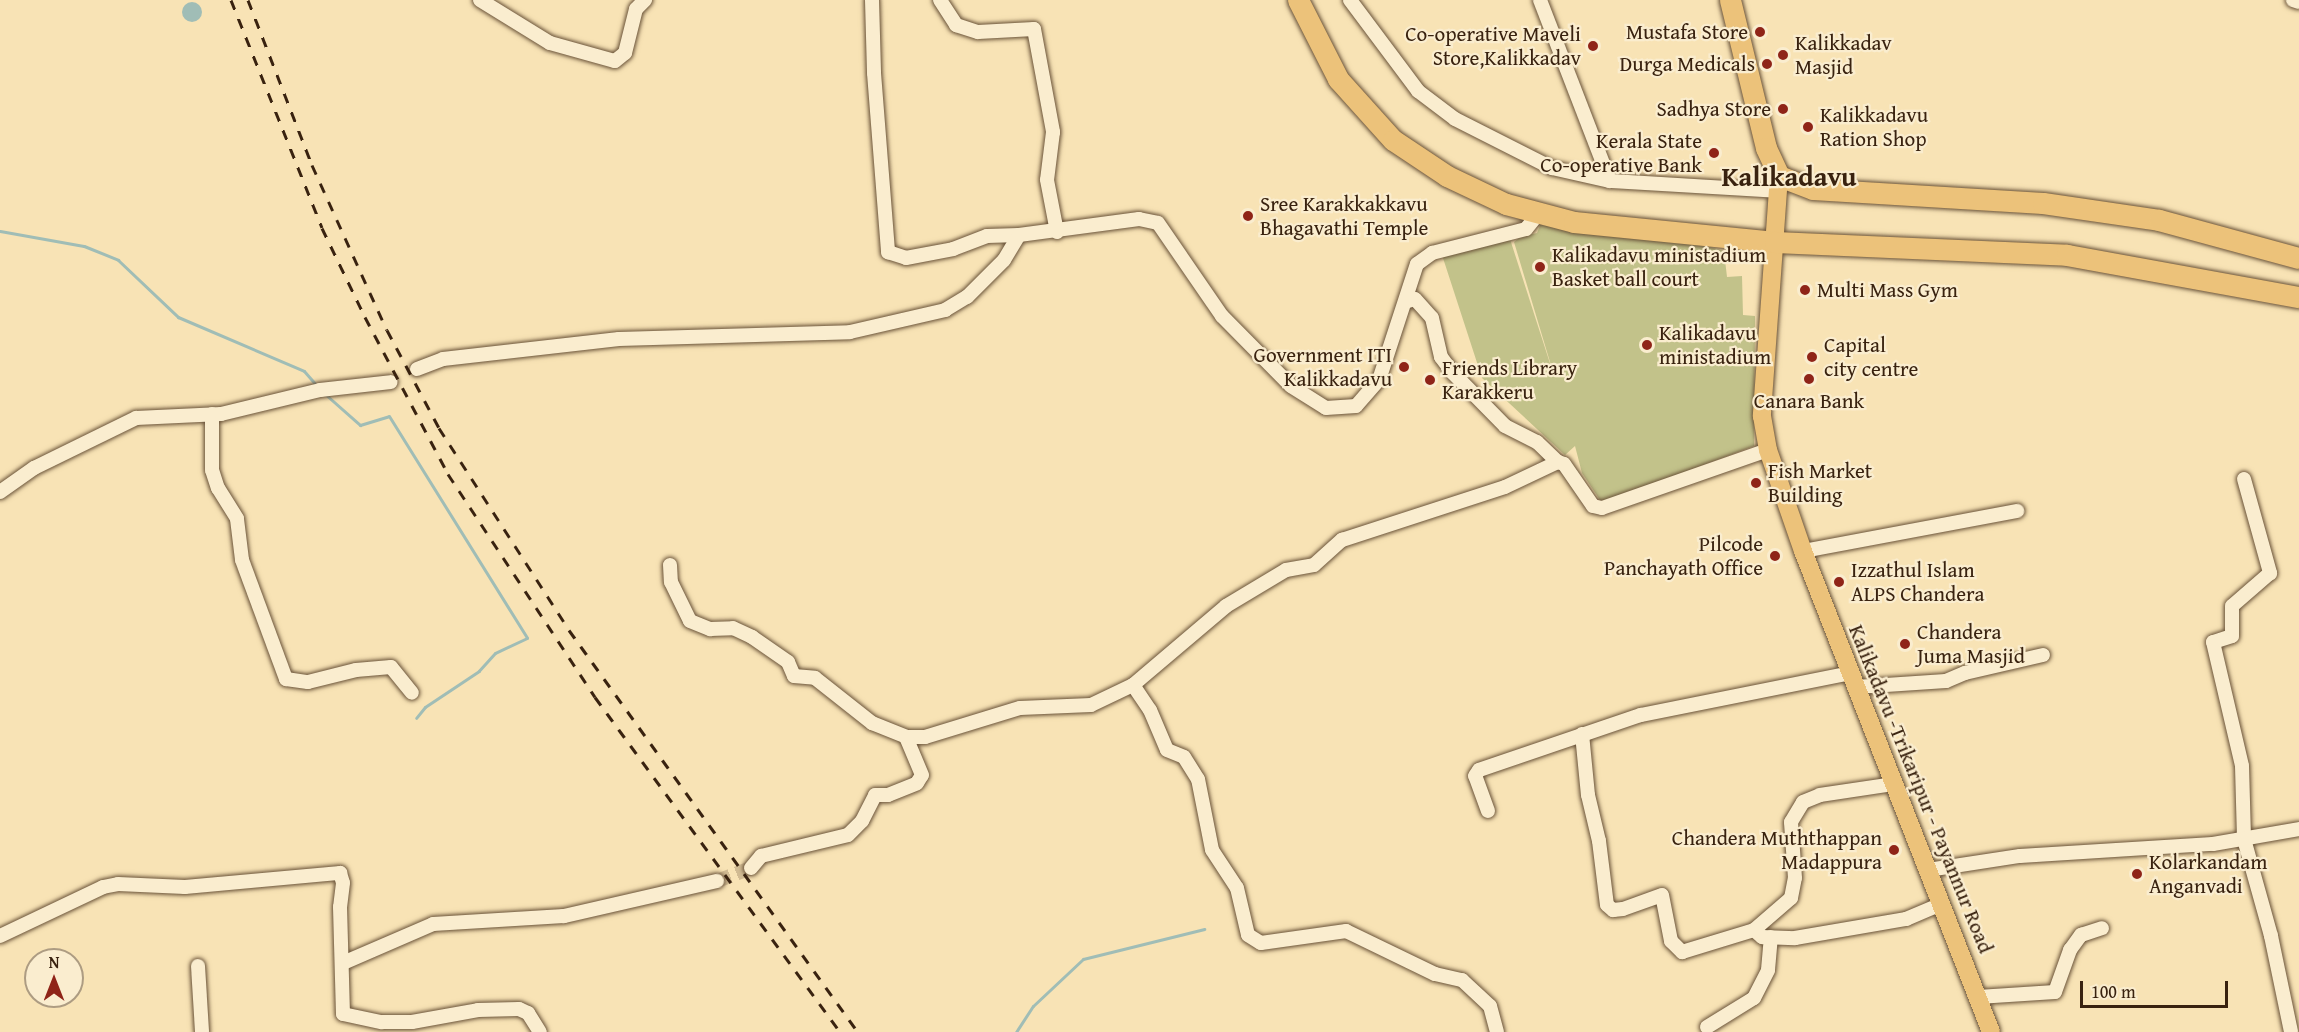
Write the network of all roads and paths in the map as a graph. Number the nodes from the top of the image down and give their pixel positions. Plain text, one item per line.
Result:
1 (480, 0) edge
2 (645, 0) edge
3 (872, 0) edge
4 (940, 0) edge
5 (1298, 0) edge
6 (1350, 0) edge
7 (1540, 0) edge
8 (1730, 0) edge
9 (2293, 0) edge
10 (2299, 2) edge
11 (1610, 181) junction
12 (1779, 183) junction
13 (1539, 213) junction
14 (1057, 232) junction
15 (1019, 235) junction
16 (1775, 242) junction
17 (2299, 258) edge
18 (2299, 297) edge
19 (1408, 301) junction
20 (417, 369) dead end
21 (392, 382) dead end
22 (212, 414) junction
23 (1768, 450) junction
24 (1558, 462) junction
25 (2244, 479) dead end
26 (0, 492) edge
27 (2017, 511) dead end
28 (1803, 551) junction
29 (670, 565) dead end
30 (2043, 655) dead end
31 (1853, 680) junction
32 (1133, 685) junction
33 (412, 693) dead end
34 (1582, 734) junction
35 (906, 737) junction
36 (1894, 784) junction
37 (1488, 811) dead end
38 (2299, 828) edge
39 (2244, 839) junction
40 (751, 868) tunnel mouth
41 (1928, 870) junction
42 (717, 880) tunnel mouth
43 (1941, 904) junction
44 (2102, 928) dead end
45 (1754, 930) junction
46 (0, 936) edge
47 (1771, 937) junction
48 (343, 963) junction
49 (198, 966) dead end
50 (1978, 997) junction
51 (1707, 1027) dead end
52 (202, 1032) edge
53 (540, 1032) edge
54 (1497, 1032) edge
55 (1991, 1032) edge
56 (2291, 1032) edge

1 - 2 street
3 - 15 street
4 - 14 street
5 - 13 highway
6 - 11 street
7 - 11 street
8 - 12 highway
9 - 10 street
11 - 12 street
12 - 16 main road, Kalikadavu -Trikaripur - Payannur Road
12 - 17 highway
13 - 16 highway
13 - 19 street
14 - 15 street
14 - 19 street
15 - 20 street
16 - 18 highway
16 - 23 main road, Kalikadavu -Trikaripur - Payannur Road
19 - 24 street
21 - 22 street
22 - 26 street
22 - 33 street
23 - 24 street
23 - 28 main road, Kalikadavu -Trikaripur - Payannur Road
24 - 32 street
25 - 39 street
27 - 28 street
28 - 31 main road, Kalikadavu -Trikaripur - Payannur Road
29 - 35 street
30 - 31 street
31 - 34 street
31 - 36 main road, Kalikadavu -Trikaripur - Payannur Road
32 - 35 street
32 - 54 street
34 - 37 street
34 - 45 street
35 - 40 street
36 - 41 main road, Kalikadavu -Trikaripur - Payannur Road
36 - 45 street
38 - 39 street
39 - 41 street
39 - 56 street
41 - 43 main road, Kalikadavu -Trikaripur - Payannur Road
42 - 48 street
43 - 47 street
43 - 50 main road, Kalikadavu -Trikaripur - Payannur Road
44 - 50 street
45 - 47 street
46 - 48 street
47 - 51 street
48 - 53 street
49 - 52 street
50 - 55 main road, Kalikadavu -Trikaripur - Payannur Road

